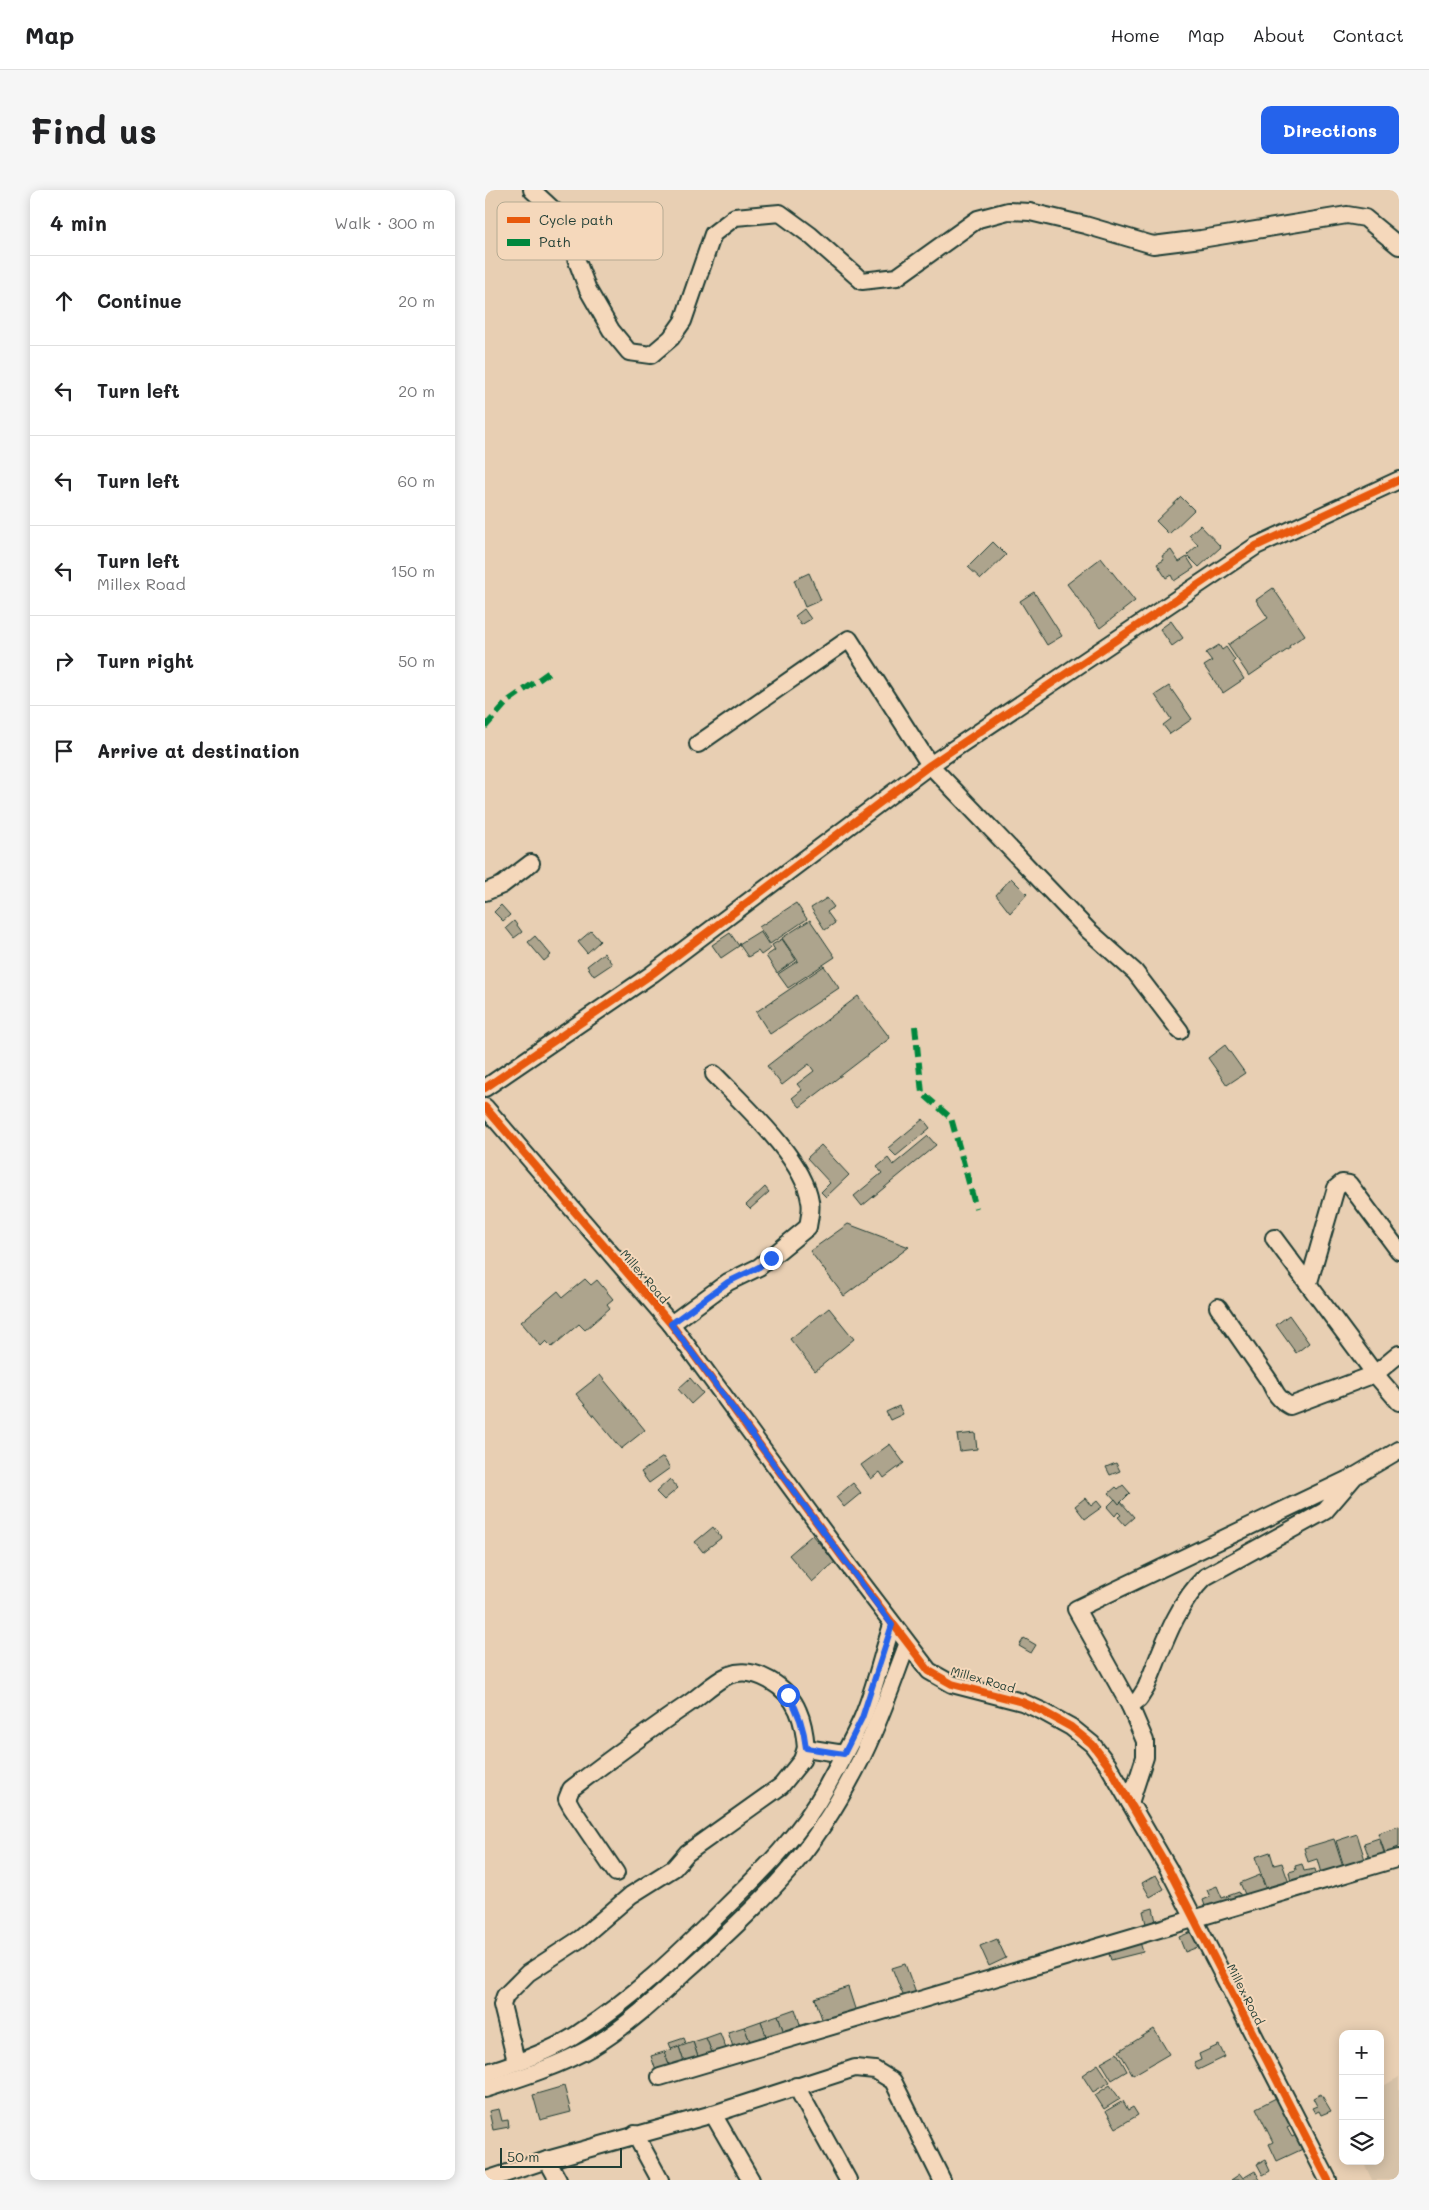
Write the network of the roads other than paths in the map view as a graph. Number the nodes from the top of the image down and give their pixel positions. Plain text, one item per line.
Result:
1 (532, 190) edge
2 (545, 202) edge
3 (1399, 246) edge
4 (577, 260) edge
5 (1399, 480) edge
6 (698, 744) dead end
7 (930, 765) junction
8 (531, 863) dead end
9 (485, 892) edge
10 (1180, 1031) dead end
11 (714, 1074) dead end
12 (485, 1088) edge
13 (485, 1107) edge
14 (1274, 1238) dead end
15 (1399, 1251) edge
16 (1309, 1282) junction
17 (1218, 1307) dead end
18 (671, 1324) junction
19 (1399, 1354) edge
20 (1375, 1374) junction
21 (1399, 1402) edge
22 (1399, 1450) edge
23 (1355, 1476) junction
24 (892, 1625) junction
25 (907, 1646) junction
26 (1130, 1706) junction
27 (806, 1748) junction
28 (844, 1754) junction
29 (1130, 1804) junction
30 (1399, 1858) edge
31 (616, 1873) dead end
32 (1195, 1920) junction
33 (516, 2061) junction
34 (485, 2073) edge
35 (660, 2077) dead end
36 (796, 2086) junction
37 (485, 2089) edge
38 (713, 2114) junction
39 (635, 2134) junction
40 (547, 2160) junction
41 (486, 2180) edge
42 (558, 2180) edge
43 (660, 2180) edge
44 (751, 2180) edge
45 (847, 2180) edge
46 (942, 2180) edge
47 (1328, 2180) edge

1 - 2 street
3 - 4 street
5 - 7 street
6 - 7 street
7 - 10 street
7 - 12 street
8 - 9 street
11 - 18 street
13 - 18 street, Millex Road
14 - 16 street
15 - 16 street
16 - 20 street
17 - 20 street
18 - 24 street, Millex Road
19 - 20 street
20 - 21 street
22 - 23 street
23 - 26 street
23 - 26 street
24 - 25 street, Millex Road
24 - 28 street
25 - 29 street, Millex Road
25 - 37 street
26 - 29 street
27 - 28 street
27 - 31 street
27 - 33 street
28 - 33 street
29 - 32 street, Millex Road
30 - 32 street
32 - 35 street
32 - 47 street, Millex Road
33 - 34 street
36 - 38 street
36 - 45 street
36 - 46 street
38 - 39 street
38 - 44 street
39 - 40 street
39 - 43 street
40 - 41 street
40 - 42 street

